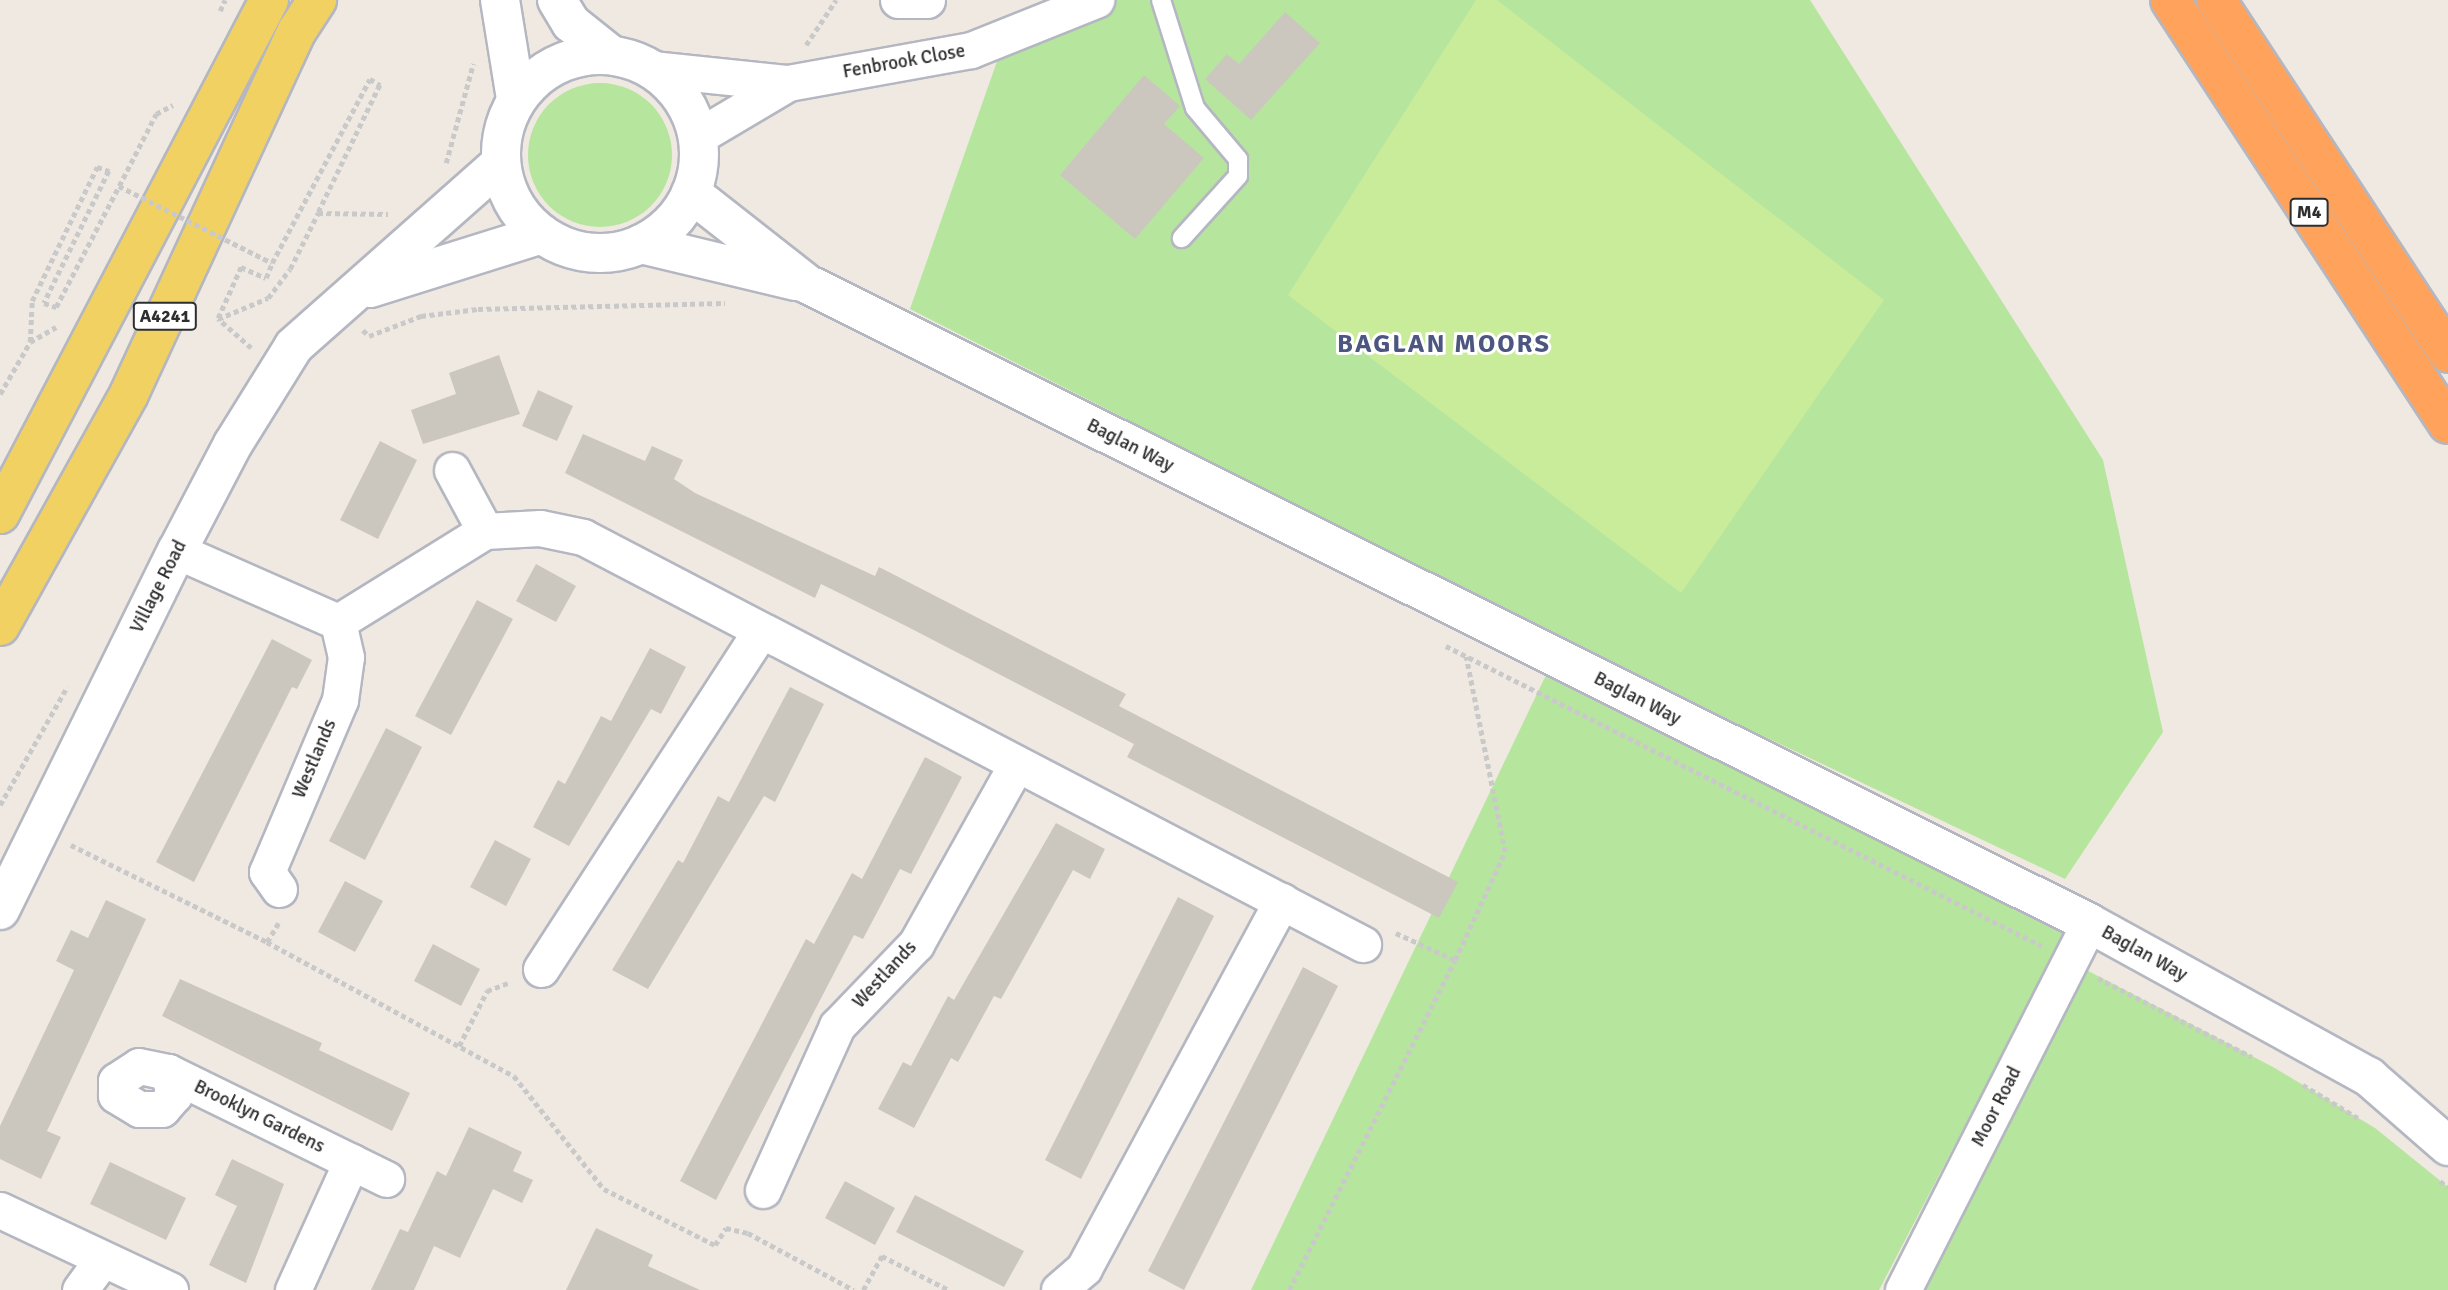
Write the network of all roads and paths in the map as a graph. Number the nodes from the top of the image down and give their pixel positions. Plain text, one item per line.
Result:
1 (269, 0) edge
2 (317, 0) edge
3 (500, 0) edge
4 (557, 0) edge
5 (836, 0) edge
6 (898, 0) edge
7 (927, 0) edge
8 (1096, 0) edge
9 (1161, 0) edge
10 (2170, 0) edge
11 (2216, 0) edge
12 (476, 50) dead end
13 (611, 55) junction
14 (652, 69) junction
15 (782, 82) junction
16 (516, 99) junction
17 (182, 100) dead end
18 (698, 137) junction
19 (501, 163) junction
20 (443, 172) dead end
21 (118, 186) junction
22 (691, 193) junction
23 (399, 208) dead end
24 (318, 213) junction
25 (389, 214) junction
26 (380, 223) dead end
27 (542, 234) junction
28 (1182, 238) dead end
29 (641, 244) junction
30 (272, 263) junction
31 (807, 284) junction
32 (348, 300) junction
33 (738, 302) dead end
34 (218, 319) junction
35 (2448, 353) edge
36 (262, 358) dead end
37 (0, 394) edge
38 (2448, 424) edge
39 (452, 470) dead end
40 (0, 513) edge
41 (485, 531) junction
42 (177, 551) junction
43 (338, 622) junction
44 (0, 626) edge
45 (760, 632) junction
46 (1442, 643) dead end
47 (1466, 656) junction
48 (1016, 765) junction
49 (38, 829) junction
50 (279, 889) dead end
51 (1282, 901) junction
52 (0, 910) edge
53 (2089, 923) junction
54 (1363, 944) joint
55 (1455, 960) junction
56 (2069, 961) junction
57 (541, 969) joint
58 (459, 1046) junction
59 (2262, 1061) dead end
60 (168, 1072) dead end
61 (2296, 1081) dead end
62 (2364, 1121) dead end
63 (351, 1162) junction
64 (2443, 1162) edge
65 (386, 1179) dead end
66 (2448, 1187) edge
67 (763, 1190) dead end
68 (0, 1210) edge
69 (102, 1260) junction
70 (80, 1290) edge
71 (170, 1290) edge
72 (293, 1290) edge
73 (854, 1290) edge
74 (863, 1290) edge
75 (950, 1290) edge
76 (1059, 1290) edge
77 (1289, 1290) edge
78 (1903, 1290) edge

1 - 40 main road, A4241
2 - 44 main road, A4241
3 - 16 street
4 - 13 street
5 - 15 path
6 - 7 street
8 - 15 street, Fenbrook Close
9 - 28 lane
10 - 38 highway, M4
11 - 35 highway, M4
12 - 20 path
13 - 14 street
13 - 16 street
14 - 15 street, Fenbrook Close
14 - 18 street
15 - 18 street, Fenbrook Close
16 - 19 street
17 - 21 path
18 - 22 street
19 - 27 street
19 - 32 street, Village Road
21 - 30 path, bridge
21 - 37 path, bridge
22 - 29 street
22 - 31 street, Baglan Way
23 - 25 path
24 - 25 path
24 - 30 path, bridge
24 - 34 path
25 - 26 path
27 - 29 street
27 - 32 street, Village Road
29 - 31 street, Baglan Way
30 - 34 path
31 - 53 street, Baglan Way
32 - 33 path
32 - 42 street, Village Road
34 - 36 path
39 - 41 street
41 - 43 street
41 - 45 street
42 - 43 street
42 - 49 street, Village Road
43 - 50 street, Westlands
45 - 48 street
45 - 57 street
46 - 47 path
47 - 55 path
47 - 56 path
48 - 51 street
48 - 67 street, Westlands
49 - 52 street, Village Road
49 - 58 path
51 - 54 street
51 - 76 street
53 - 56 street, Moor Road
53 - 64 street, Baglan Way
54 - 55 path
55 - 77 path
56 - 59 path
56 - 78 street, Moor Road
57 - 58 path
58 - 73 path
60 - 63 street, Brooklyn Gardens
61 - 62 path
63 - 65 street, Brooklyn Gardens
63 - 72 street
64 - 66 path
68 - 69 street
69 - 70 street
69 - 71 street
74 - 75 path

